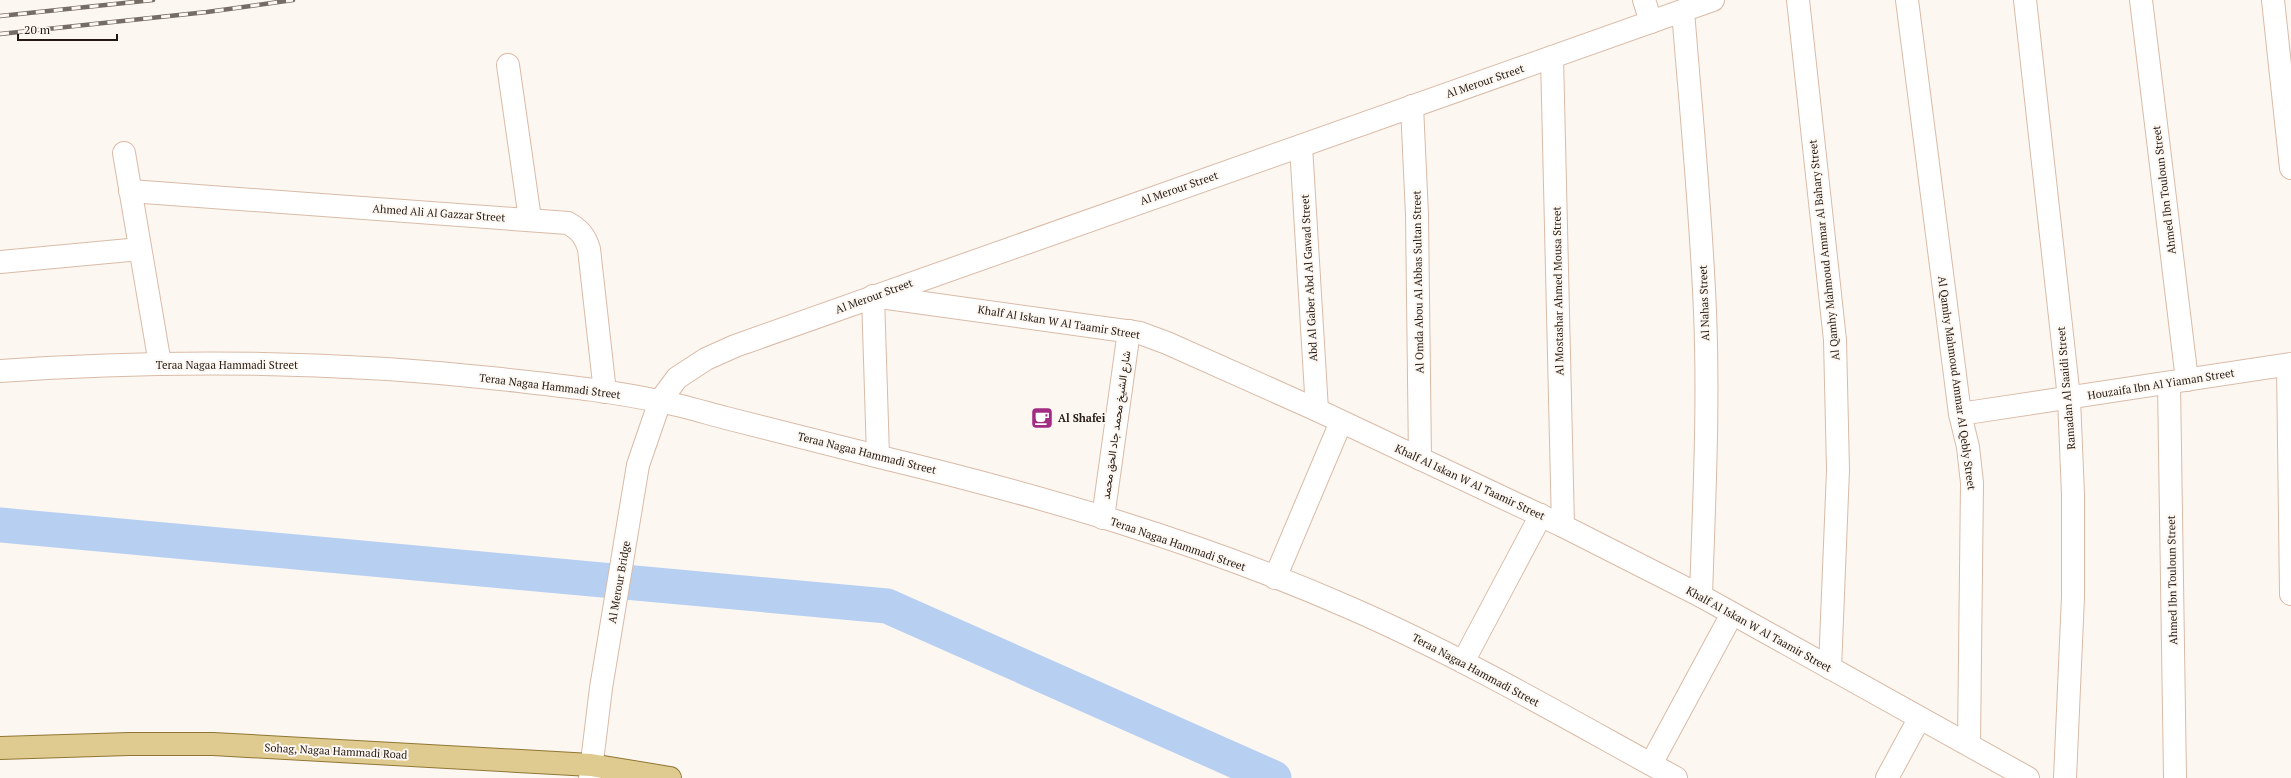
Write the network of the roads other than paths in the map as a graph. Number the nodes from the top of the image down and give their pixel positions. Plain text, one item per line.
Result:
1 (1644, 0) edge
2 (1713, 0) edge
3 (1798, 0) edge
4 (1907, 0) edge
5 (2026, 0) edge
6 (2141, 0) edge
7 (2273, 0) edge
8 (1683, 10) junction
9 (1651, 22) junction
10 (1552, 57) junction
11 (508, 65) dead end
12 (1412, 106) junction
13 (1301, 146) junction
14 (124, 153) dead end
15 (2291, 168) edge
16 (130, 192) junction
17 (530, 219) junction
18 (140, 249) junction
19 (0, 262) edge
20 (873, 296) junction
21 (1129, 331) junction
22 (160, 364) junction
23 (2289, 364) edge
24 (0, 371) edge
25 (2178, 381) junction
26 (605, 392) junction
27 (2069, 398) junction
28 (660, 401) junction
29 (1317, 410) junction
30 (1960, 414) junction
31 (1341, 422) junction
32 (878, 456) junction
33 (1420, 458) junction
34 (1541, 515) junction
35 (1103, 518) junction
36 (1563, 526) junction
37 (1276, 578) junction
38 (2291, 594) edge
39 (1701, 596) junction
40 (1732, 614) junction
41 (1463, 662) junction
42 (1830, 668) junction
43 (1919, 719) junction
44 (1969, 744) junction
45 (0, 748) edge
46 (1651, 764) junction
47 (590, 772) edge
48 (670, 778) edge
49 (1676, 778) edge
50 (1887, 778) edge
51 (2028, 778) edge
52 (2065, 778) edge
53 (2175, 778) edge

1 - 9 street
2 - 8 street, Al Merour Street
3 - 42 street, Al Qamhy Mahmoud Ammar Al Bahary Street
4 - 30 street, Al Qamhy Mahmoud Ammar Al Qebly Street
5 - 27 street, Ramadan Al Saaidi Street
6 - 25 street, Ahmed Ibn Touloun Street
7 - 15 street
8 - 9 street, Al Merour Street
8 - 39 street, Al Nahas Street
9 - 10 street, Al Merour Street
10 - 12 street, Al Merour Street
10 - 36 street, Al Mostashar Ahmed Mousa Street
11 - 17 street
12 - 13 street, Al Merour Street
12 - 33 street, Al Omda Abou Al Abbas Sultan Street
13 - 20 street, Al Merour Street
13 - 29 street, Abd Al Gaber Abd Al Gawad Street
14 - 16 street
16 - 17 street, Ahmed Ali Al Gazzar Street
16 - 18 street
17 - 26 street, Ahmed Ali Al Gazzar Street
18 - 19 street
18 - 22 street
20 - 21 street, Khalf Al Iskan W Al Taamir Street
20 - 28 street, Al Merour Street
20 - 32 street
21 - 29 street, Khalf Al Iskan W Al Taamir Street
21 - 35 street, شارع الشيخ محمد جاد الحق محمد
22 - 24 street, Teraa Nagaa Hammadi Street
22 - 26 street, Teraa Nagaa Hammadi Street
23 - 25 street, Houzaifa Ibn Al Yiaman Street
23 - 38 street
25 - 27 street, Houzaifa Ibn Al Yiaman Street
25 - 53 street, Ahmed Ibn Touloun Street
26 - 28 street, Teraa Nagaa Hammadi Street
27 - 30 street, Houzaifa Ibn Al Yiaman Street
27 - 52 street, Ramadan Al Saaidi Street
28 - 32 street, Teraa Nagaa Hammadi Street
28 - 47 street, Al Merour Bridge
29 - 31 street, Khalf Al Iskan W Al Taamir Street
30 - 44 street, Al Qamhy Mahmoud Ammar Al Qebly Street
31 - 33 street, Khalf Al Iskan W Al Taamir Street
31 - 37 street
32 - 35 street, Teraa Nagaa Hammadi Street
33 - 34 street, Khalf Al Iskan W Al Taamir Street
34 - 36 street, Khalf Al Iskan W Al Taamir Street
34 - 41 street
35 - 37 street, Teraa Nagaa Hammadi Street
36 - 39 street, Khalf Al Iskan W Al Taamir Street
37 - 41 street, Teraa Nagaa Hammadi Street
39 - 40 street, Khalf Al Iskan W Al Taamir Street
40 - 42 street, Khalf Al Iskan W Al Taamir Street
40 - 46 street
41 - 46 street, Teraa Nagaa Hammadi Street
42 - 43 street, Khalf Al Iskan W Al Taamir Street
43 - 44 street, Khalf Al Iskan W Al Taamir Street
43 - 50 street
44 - 51 street, Khalf Al Iskan W Al Taamir Street
45 - 47 main road, Sohag, Nagaa Hammadi Road
46 - 49 street, Teraa Nagaa Hammadi Street
47 - 48 main road, Sohag, Nagaa Hammadi Road

